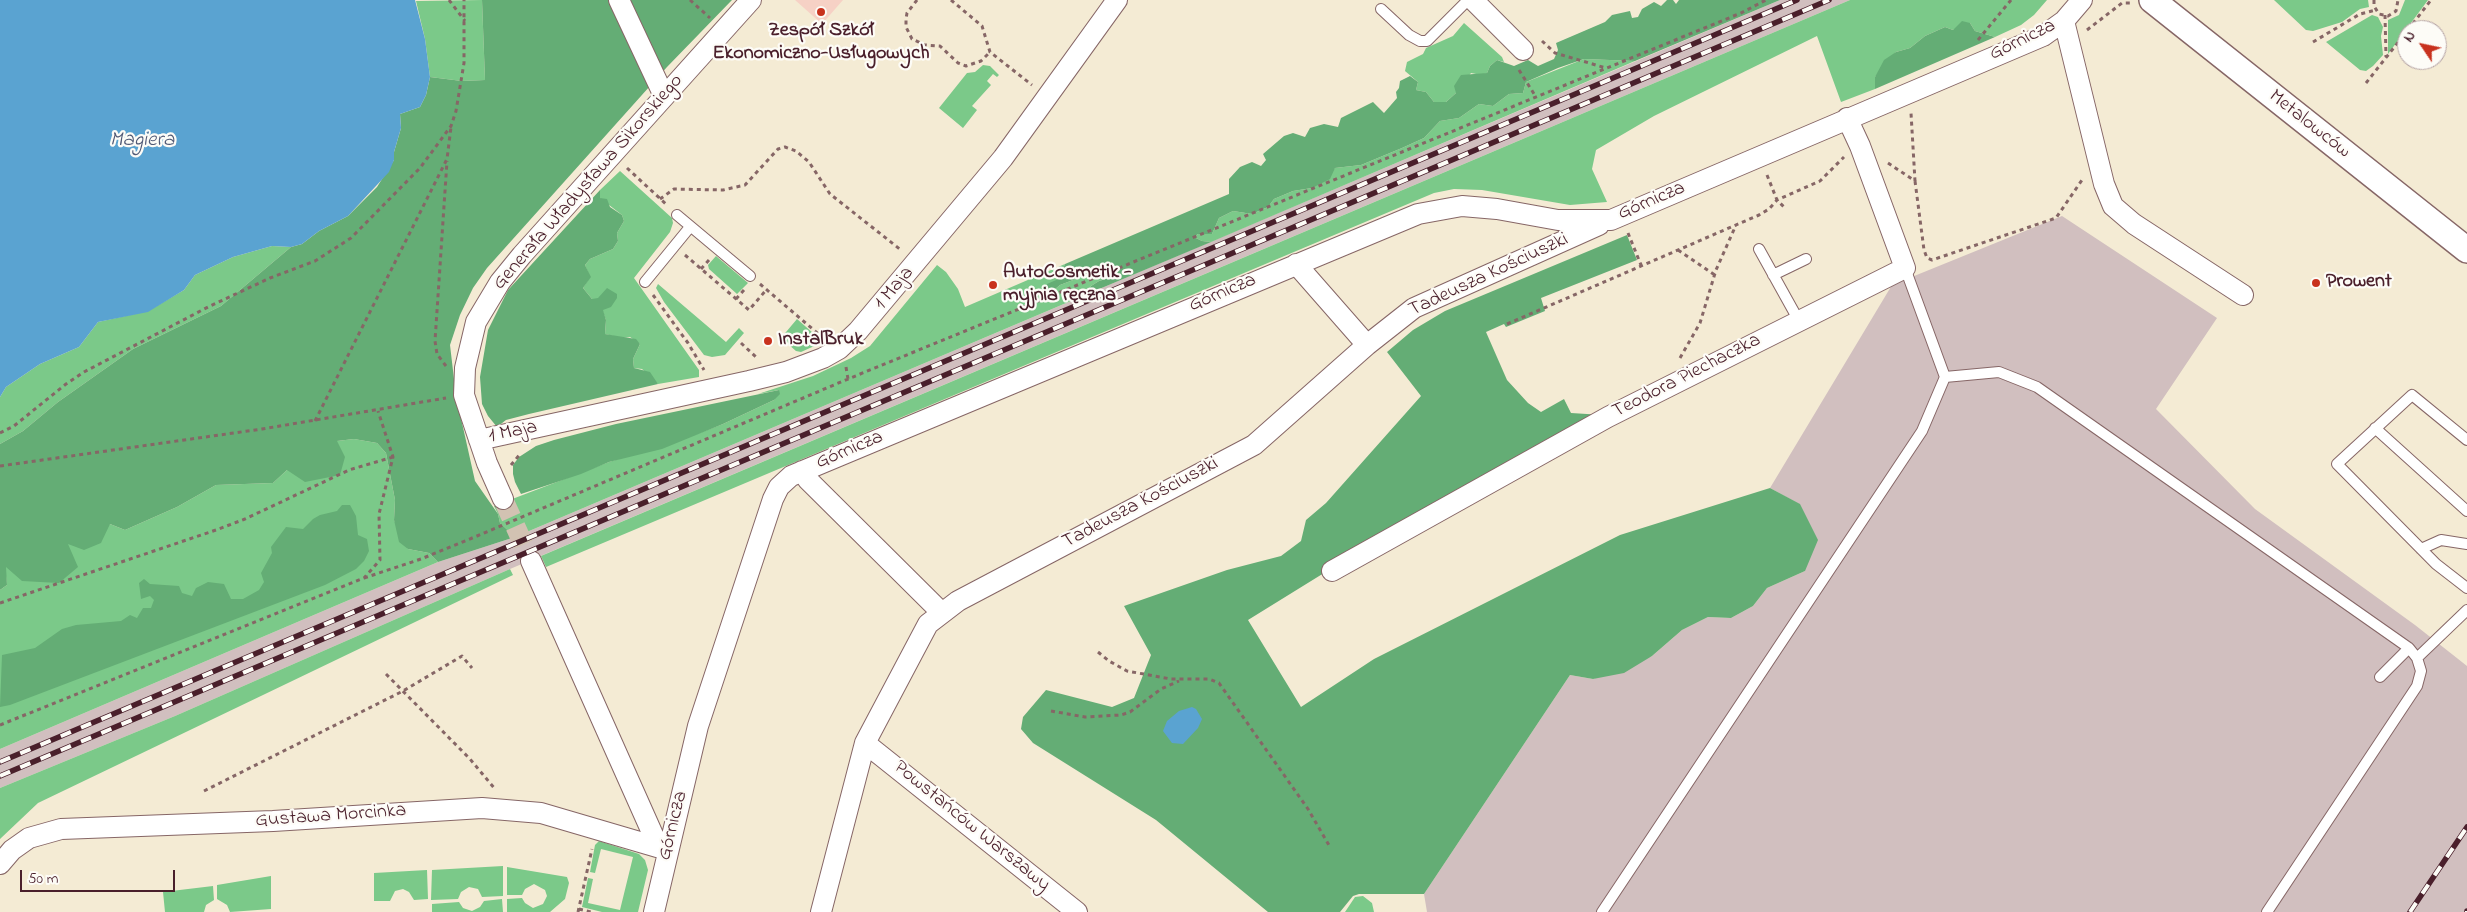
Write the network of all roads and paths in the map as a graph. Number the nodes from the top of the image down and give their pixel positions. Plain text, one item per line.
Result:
1 (449, 0) edge
2 (464, 0) edge
3 (619, 0) edge
4 (690, 0) edge
5 (751, 0) edge
6 (917, 0) edge
7 (951, 0) edge
8 (1117, 0) edge
9 (1468, 0) edge
10 (1473, 0) edge
11 (1766, 0) edge
12 (2011, 0) edge
13 (2082, 0) edge
14 (2374, 0) edge
15 (2398, 0) edge
16 (2431, 0) edge
17 (2143, 2) edge
18 (1381, 9) dead end
19 (2376, 10) junction
20 (704, 12) dead end
21 (2385, 15) junction
22 (2416, 20) edge
23 (2064, 21) junction
24 (465, 22) junction
25 (2086, 38) dead end
26 (1976, 42) dead end
27 (2313, 42) dead end
28 (2397, 44) edge
29 (1523, 50) dead end
30 (990, 52) junction
31 (1555, 53) dead end
32 (2386, 58) junction
33 (1606, 68) junction
34 (1519, 70) dead end
35 (2366, 83) dead end
36 (1038, 90) dead end
37 (664, 96) junction
38 (1536, 97) junction
39 (1903, 113) dead end
40 (1847, 118) junction
41 (451, 126) junction
42 (1845, 152) dead end
43 (612, 154) junction
44 (447, 159) junction
45 (1884, 160) dead end
46 (1774, 168) dead end
47 (1915, 181) junction
48 (660, 199) junction
49 (1777, 200) junction
50 (1786, 209) dead end
51 (2063, 209) dead end
52 (677, 215) joint
53 (1541, 217) junction
54 (1736, 225) junction
55 (690, 227) junction
56 (1635, 228) dead end
57 (1619, 229) junction
58 (674, 246) junction
59 (1677, 249) junction
60 (1759, 249) dead end
61 (2467, 250) edge
62 (1538, 251) junction
63 (1806, 259) dead end
64 (917, 262) junction
65 (1296, 264) junction
66 (1641, 265) junction
67 (1905, 268) junction
68 (1773, 274) junction
69 (1715, 275) junction
70 (750, 276) joint
71 (645, 282) joint
72 (767, 289) junction
73 (2243, 296) dead end
74 (1799, 321) junction
75 (1506, 324) dead end
76 (828, 342) dead end
77 (741, 343) dead end
78 (1366, 345) junction
79 (1678, 360) dead end
80 (763, 362) dead end
81 (444, 365) dead end
82 (704, 373) dead end
83 (1945, 376) junction
84 (464, 395) junction
85 (378, 411) junction
86 (315, 421) junction
87 (2375, 428) junction
88 (0, 433) edge
89 (479, 440) junction
90 (2467, 440) edge
91 (393, 457) junction
92 (0, 466) edge
93 (802, 471) junction
94 (503, 499) tunnel mouth
95 (2467, 511) edge
96 (2467, 544) edge
97 (2421, 549) junction
98 (531, 562) tunnel mouth
99 (1332, 571) dead end
100 (364, 578) junction
101 (2467, 588) edge
102 (0, 603) edge
103 (2467, 610) edge
104 (942, 612) junction
105 (2409, 648) junction
106 (1098, 652) dead end
107 (2417, 658) junction
108 (472, 668) dead end
109 (386, 674) dead end
110 (2380, 677) dead end
111 (1185, 679) junction
112 (403, 691) junction
113 (1051, 711) dead end
114 (0, 725) edge
115 (865, 743) junction
116 (204, 791) dead end
117 (511, 809) junction
118 (592, 845) dead end
119 (1330, 846) dead end
120 (667, 850) junction
121 (0, 864) edge
122 (578, 910) edge
123 (591, 912) edge
124 (654, 912) edge
125 (821, 912) edge
126 (1077, 912) edge
127 (1602, 912) edge
128 (2267, 912) edge

1 - 24 path
2 - 24 path
3 - 37 street
4 - 20 path
5 - 37 street, Generała Władysława Sikorskiego
6 - 30 path
7 - 30 path
8 - 64 street, 1 Maja
9 - 18 lane
10 - 29 street
11 - 33 path
12 - 26 path
13 - 23 street, Górnicza
14 - 19 path
15 - 21 path
16 - 22 path
17 - 25 path
17 - 61 street, Metalowców
19 - 21 path
19 - 27 path
21 - 32 path
23 - 40 street, Górnicza
23 - 73 street
24 - 41 path
28 - 32 path
30 - 36 path
31 - 33 path
32 - 35 path
33 - 38 path
34 - 38 path
37 - 43 street, Generała Władysława Sikorskiego
38 - 100 path
39 - 47 path
40 - 57 street, Górnicza
40 - 67 street
41 - 44 path
41 - 88 path
42 - 49 path
43 - 48 path
43 - 84 street, Generała Władysława Sikorskiego
44 - 81 path
44 - 86 path
45 - 47 path
46 - 49 path
47 - 51 path
48 - 52 path
48 - 64 path
49 - 50 path
49 - 54 path
52 - 55 lane
53 - 57 street, Górnicza
53 - 62 street
53 - 65 street, Górnicza
54 - 59 path
54 - 69 path
55 - 58 lane
55 - 70 lane
56 - 57 path
57 - 62 street, Tadeusza Kościuszki
57 - 66 path
58 - 71 lane
58 - 72 path
59 - 66 path
59 - 69 path
60 - 68 lane
62 - 78 street, Tadeusza Kościuszki
63 - 68 lane
64 - 89 street, 1 Maja
65 - 78 street
65 - 93 street, Górnicza
66 - 75 path
67 - 74 street, Teodora Piechaczka
67 - 83 lane
68 - 74 lane
69 - 79 path
70 - 72 path
71 - 82 path
72 - 76 path
74 - 99 street, Teodora Piechaczka
77 - 80 path
78 - 104 street, Tadeusza Kościuszki
83 - 105 lane
83 - 127 lane
84 - 85 path
84 - 89 street, Generała Władysława Sikorskiego
85 - 86 path
85 - 91 path
86 - 92 path
87 - 90 lane
87 - 95 lane
87 - 97 lane
89 - 94 street, Generała Władysława Sikorskiego
91 - 100 path
91 - 102 path
93 - 104 street
93 - 120 street, Górnicza
96 - 97 lane
97 - 101 lane
98 - 120 street
100 - 114 path
103 - 107 lane
104 - 115 street, Tadeusza Kościuszki
105 - 107 lane
105 - 110 lane
106 - 111 path
107 - 128 lane
108 - 112 path
109 - 112 path
111 - 113 path
111 - 119 path
112 - 116 path
112 - 117 path
115 - 125 street, Tadeusza Kościuszki
115 - 126 street, Powstańców Warszawy
117 - 120 street, Gustawa Morcinka
117 - 121 street, Gustawa Morcinka
118 - 122 path
120 - 124 street, Górnicza
122 - 123 path

